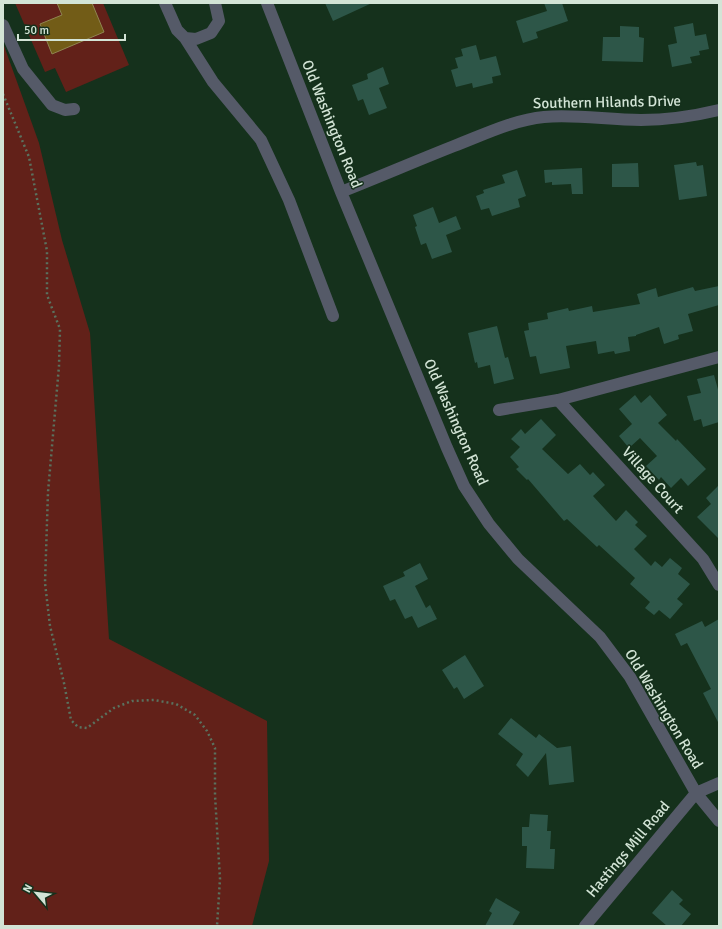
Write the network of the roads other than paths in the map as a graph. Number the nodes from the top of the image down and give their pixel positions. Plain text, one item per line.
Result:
1 (165, 3) edge
2 (215, 3) edge
3 (267, 3) edge
4 (3, 25) edge
5 (185, 38) junction
6 (74, 109) dead end
7 (719, 110) edge
8 (341, 192) junction
9 (333, 316) dead end
10 (719, 357) edge
11 (558, 400) junction
12 (499, 410) dead end
13 (719, 586) edge
14 (719, 783) edge
15 (696, 794) junction
16 (719, 821) edge
17 (584, 926) edge

1 - 5 street
2 - 5 street
3 - 8 street, Old Washington Road
4 - 6 street
5 - 9 street
7 - 8 street, Southern Hilands Drive
8 - 15 street, Old Washington Road
10 - 11 street
11 - 12 street
11 - 13 street, Village Court
14 - 15 street
15 - 16 street, Old Washington Road
15 - 17 street, Hastings Mill Road

